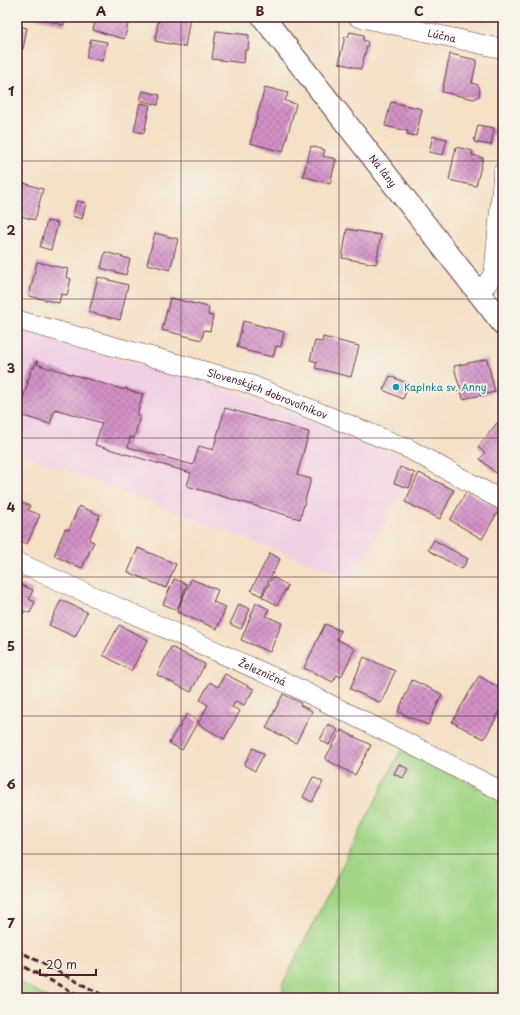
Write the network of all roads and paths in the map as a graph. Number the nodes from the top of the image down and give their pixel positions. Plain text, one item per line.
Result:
1 (263, 17) edge
2 (358, 17) edge
3 (503, 49) edge
4 (503, 172) edge
5 (478, 291) junction
6 (17, 320) edge
7 (503, 324) edge
8 (503, 501) edge
9 (17, 562) edge
10 (503, 792) edge

1 - 5 street, Na lány
2 - 3 street, Lúčna
4 - 5 street
5 - 7 street, Na lány
6 - 8 street, Slovenských dobrovoľníkov
9 - 10 street, Železničná

